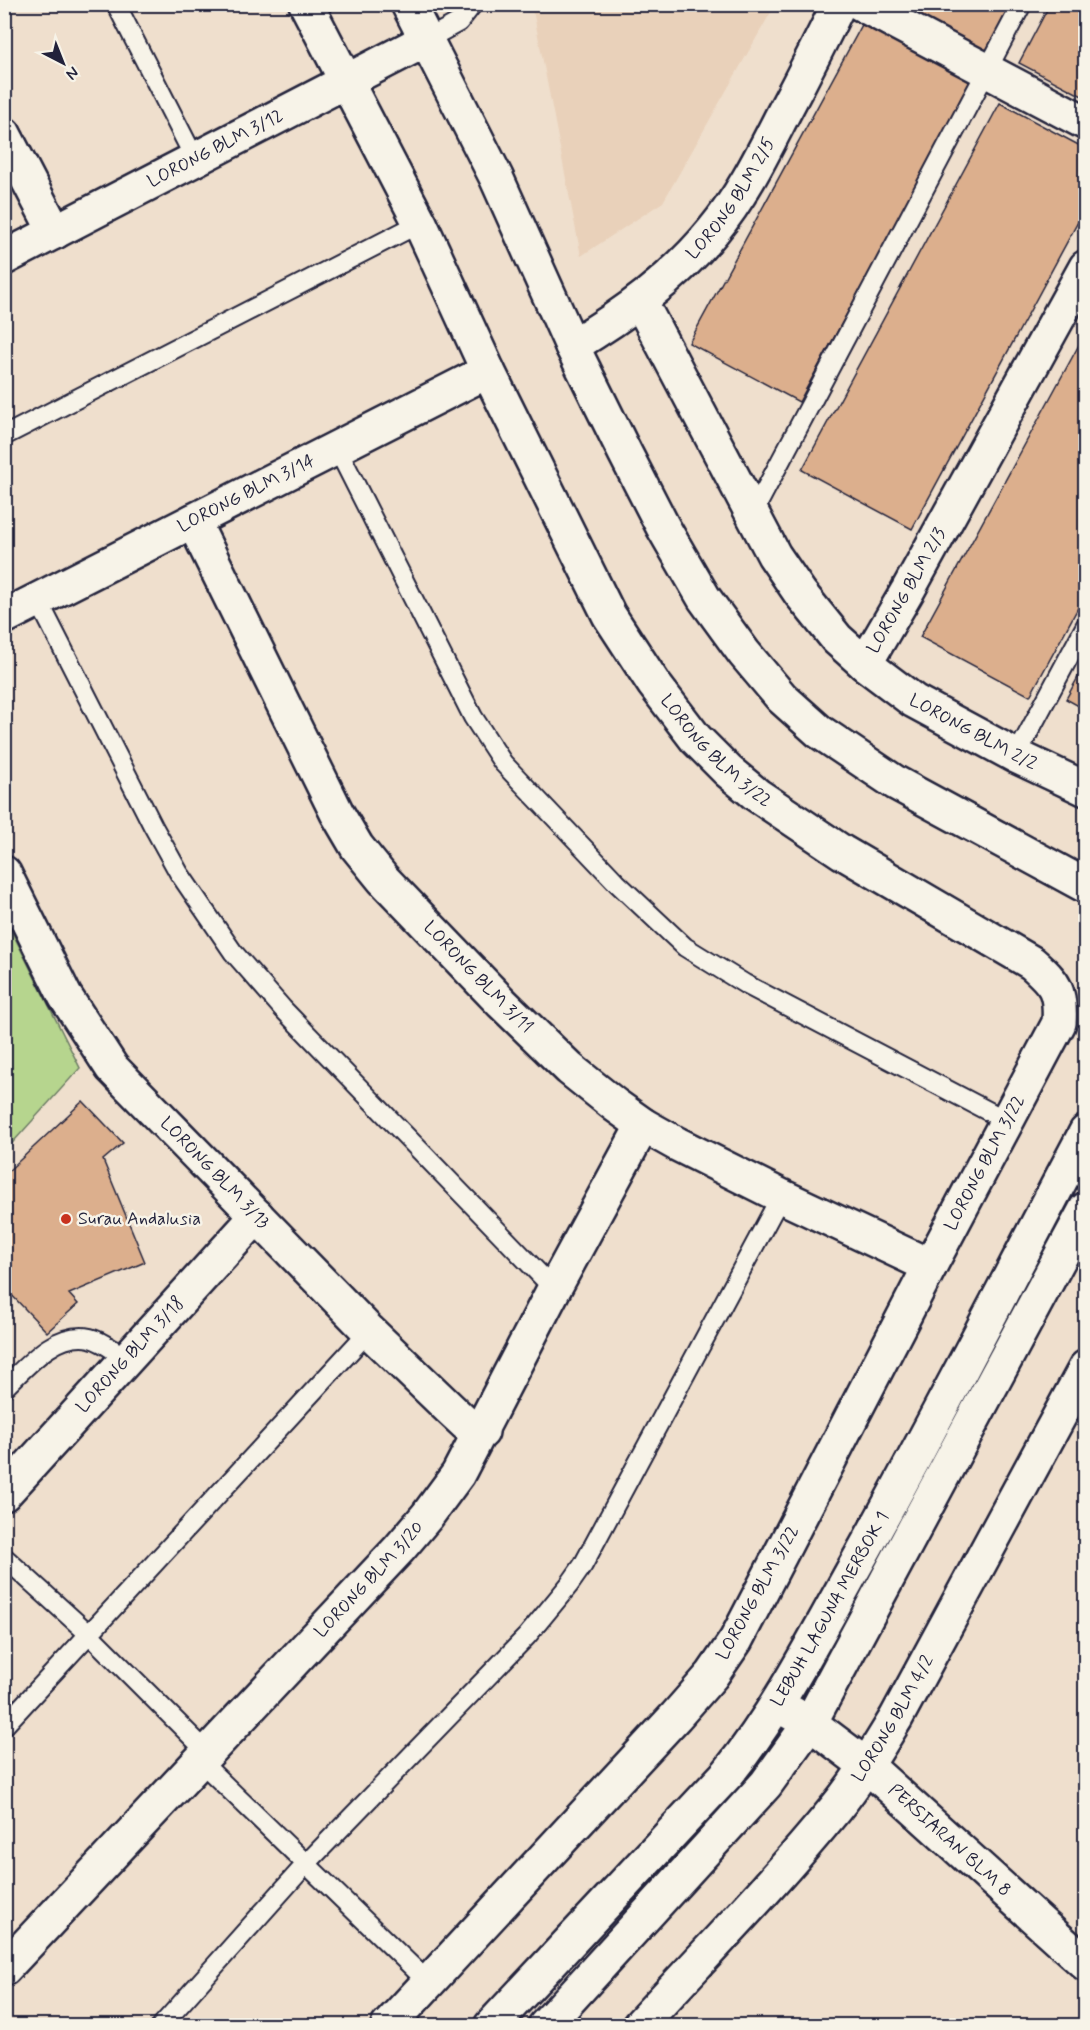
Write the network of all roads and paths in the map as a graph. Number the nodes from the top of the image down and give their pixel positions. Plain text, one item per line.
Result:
1 (116, 4) edge
2 (306, 4) edge
3 (408, 4) edge
4 (473, 4) edge
5 (839, 4) edge
6 (861, 4) edge
7 (1022, 4) edge
8 (426, 40) junction
9 (987, 71) junction
10 (345, 82) junction
11 (1086, 123) edge
12 (4, 134) edge
13 (195, 159) junction
14 (420, 223) junction
15 (55, 232) junction
16 (4, 258) edge
17 (1086, 267) edge
18 (640, 301) junction
19 (572, 346) junction
20 (488, 371) junction
21 (4, 435) edge
22 (337, 448) junction
23 (752, 515) junction
24 (193, 521) junction
25 (38, 600) junction
26 (4, 617) edge
27 (1086, 625) edge
28 (865, 664) junction
29 (1016, 756) junction
30 (1086, 789) edge
31 (4, 873) edge
32 (1086, 886) edge
33 (1007, 1121) junction
34 (643, 1125) junction
35 (1086, 1132) edge
36 (781, 1197) junction
37 (1086, 1209) edge
38 (257, 1216) junction
39 (930, 1266) junction
40 (554, 1289) junction
41 (369, 1331) junction
42 (128, 1359) junction
43 (1086, 1367) edge
44 (4, 1388) edge
45 (482, 1432) junction
46 (4, 1494) edge
47 (4, 1557) edge
48 (90, 1635) junction
49 (777, 1705) junction
50 (810, 1723) junction
51 (4, 1726) edge
52 (203, 1756) junction
53 (867, 1766) junction
54 (306, 1864) junction
55 (1086, 1965) edge
56 (4, 1969) edge
57 (428, 1982) junction
58 (656, 2020) edge
59 (161, 2025) edge
60 (387, 2025) edge
61 (491, 2025) edge
62 (546, 2025) edge

1 - 13 lane
2 - 10 street, LORONG BLM 3/22
3 - 8 street
4 - 8 lane
5 - 18 street, LORONG BLM 2/5
6 - 9 street
7 - 9 lane
8 - 10 street, LORONG BLM 3/12
8 - 19 street
9 - 11 street
9 - 23 lane
10 - 13 street, LORONG BLM 3/12
10 - 14 street, LORONG BLM 3/22
12 - 15 street
13 - 15 street, LORONG BLM 3/12
14 - 20 street, LORONG BLM 3/22
14 - 21 lane
15 - 16 street, LORONG BLM 3/12
17 - 28 street, LORONG BLM 2/3
18 - 19 street, LORONG BLM 2/5
18 - 23 street, LORONG BLM 2/3
19 - 32 street
20 - 22 street, LORONG BLM 3/14
20 - 33 street, LORONG BLM 3/22
22 - 24 street, LORONG BLM 3/14
22 - 33 lane
23 - 28 street, LORONG BLM 2/3
24 - 25 street, LORONG BLM 3/14
24 - 34 street, LORONG BLM 3/11
25 - 26 street, LORONG BLM 3/14
25 - 40 lane
27 - 29 lane
28 - 29 street, LORONG BLM 2/2
29 - 30 street, LORONG BLM 2/2
31 - 38 street, LORONG BLM 3/13
33 - 39 street, LORONG BLM 3/22
34 - 36 street, LORONG BLM 3/11
34 - 40 street, LORONG BLM 3/20
35 - 49 street, LEBUH LAGUNA MERBOK 1
36 - 39 street, LORONG BLM 3/11
36 - 54 lane
37 - 50 street, LEBUH LAGUNA MERBOK 1
38 - 41 street, LORONG BLM 3/13
38 - 42 street, LORONG BLM 3/18
39 - 57 street, LORONG BLM 3/22
40 - 45 street, LORONG BLM 3/20
41 - 45 street, LORONG BLM 3/13
41 - 48 lane
42 - 44 lane
42 - 46 street, LORONG BLM 3/18
43 - 53 street, LORONG BLM 4/2
45 - 52 street, LORONG BLM 3/20
47 - 48 lane
48 - 51 lane
48 - 52 lane
49 - 50 street, PERSIARAN BLM 8
49 - 61 street, LEBUH LAGUNA MERBOK 1
50 - 53 street, PERSIARAN BLM 8
50 - 62 street, LEBUH LAGUNA MERBOK 1
52 - 54 lane
52 - 56 street, LORONG BLM 3/20
53 - 55 street, PERSIARAN BLM 8
53 - 58 street, LORONG BLM 4/2
54 - 57 lane
54 - 59 lane
57 - 60 street, LORONG BLM 3/22

